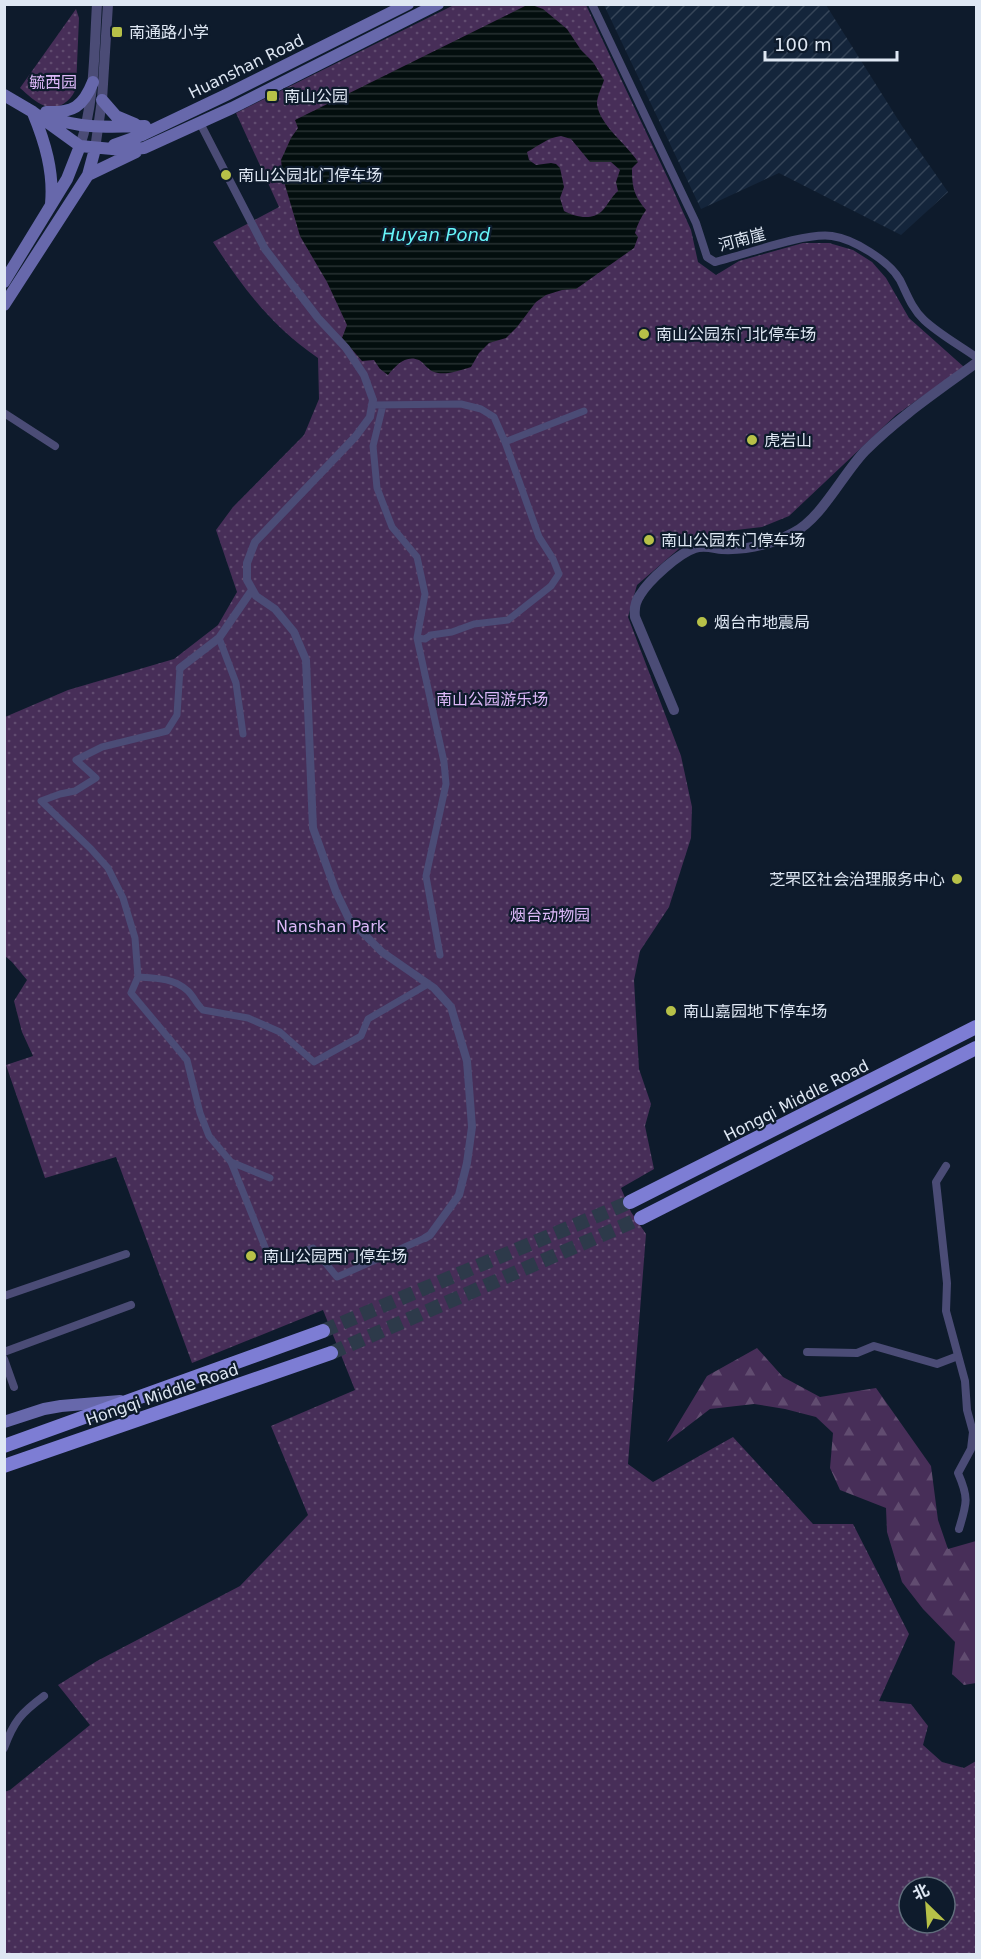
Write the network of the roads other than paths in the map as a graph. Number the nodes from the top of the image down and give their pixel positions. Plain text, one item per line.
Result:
1 (97, 4) edge
2 (108, 4) edge
3 (408, 4) edge
4 (438, 4) edge
5 (591, 4) edge
6 (93, 82) junction
7 (4, 95) edge
8 (102, 100) junction
9 (33, 112) junction
10 (200, 123) junction
11 (145, 126) junction
12 (160, 126) junction
13 (93, 127) junction
14 (80, 146) junction
15 (144, 148) junction
16 (95, 149) junction
17 (88, 175) junction
18 (51, 206) junction
19 (4, 282) edge
20 (4, 305) edge
21 (976, 357) edge
22 (976, 363) edge
23 (372, 405) junction
24 (383, 405) junction
25 (584, 411) dead end
26 (4, 413) edge
27 (506, 442) junction
28 (55, 446) dead end
29 (252, 590) junction
30 (219, 638) junction
31 (417, 638) junction
32 (180, 668) joint
33 (674, 710) dead end
34 (243, 734) dead end
35 (440, 955) dead end
36 (138, 977) junction
37 (428, 984) junction
38 (976, 1027) edge
39 (976, 1048) edge
40 (231, 1162) junction
41 (946, 1166) dead end
42 (270, 1178) dead end
43 (630, 1202) tunnel mouth
44 (641, 1218) tunnel mouth
45 (425, 1238) joint
46 (126, 1254) dead end
47 (4, 1296) edge
48 (131, 1305) dead end
49 (322, 1331) tunnel mouth
50 (4, 1352) edge
51 (807, 1352) dead end
52 (331, 1353) tunnel mouth
53 (958, 1356) junction
54 (4, 1359) edge
55 (14, 1387) dead end
56 (133, 1400) junction
57 (4, 1422) edge
58 (4, 1446) edge
59 (4, 1466) edge
60 (959, 1529) dead end
61 (44, 1695) dead end
62 (4, 1748) edge

1 - 6 street
2 - 8 street
3 - 12 main road, Huanshan Road
4 - 10 main road, Huanshan Road
5 - 21 street, 河南崖
6 - 9 main road
6 - 13 street
7 - 9 main road
8 - 11 main road
8 - 13 street
9 - 13 main road
9 - 14 main road
9 - 18 main road
10 - 15 main road, Huanshan Road
10 - 23 street
11 - 12 main road
11 - 13 main road
12 - 16 main road, Huanshan Road
13 - 14 street
13 - 16 street
14 - 16 main road
14 - 18 main road
15 - 16 main road
15 - 17 main road, Huanshan Road
16 - 17 main road
17 - 20 main road
18 - 19 main road
22 - 33 street
23 - 24 street
23 - 29 street
24 - 27 street
24 - 31 street
25 - 27 street
26 - 28 street
27 - 31 street
29 - 30 street
29 - 37 street
30 - 32 street
30 - 34 street
31 - 35 street
32 - 36 street
36 - 37 street
36 - 40 street
37 - 45 street
38 - 43 main road, Hongqi Middle Road
39 - 44 main road
40 - 42 street
40 - 45 street
41 - 53 street
46 - 47 street
48 - 50 street
49 - 56 main road, Hongqi Middle Road
51 - 53 street
52 - 59 main road, Hongqi Middle Road
53 - 60 street
54 - 55 street
56 - 57 main road
56 - 58 main road, Hongqi Middle Road
61 - 62 street

